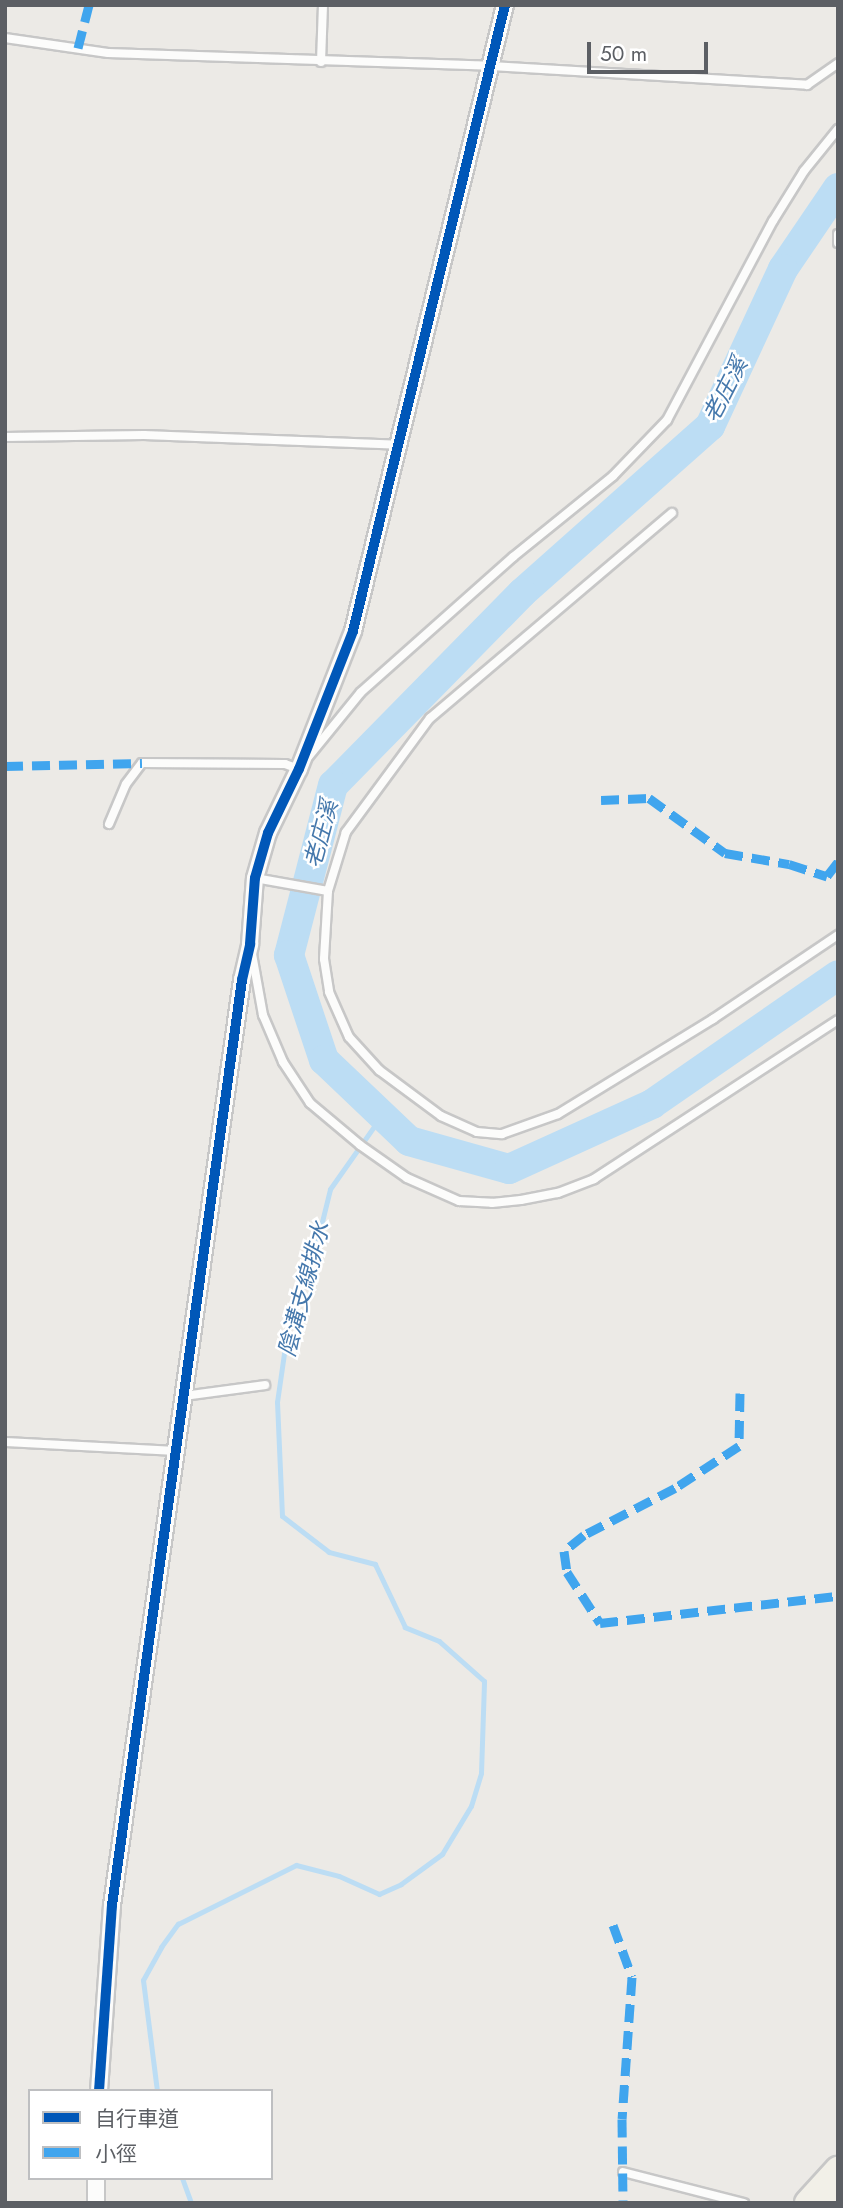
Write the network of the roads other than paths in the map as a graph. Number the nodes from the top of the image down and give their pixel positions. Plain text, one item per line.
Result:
1 (323, 5) edge
2 (505, 5) edge
3 (5, 38) edge
4 (321, 62) junction
5 (838, 63) edge
6 (491, 66) junction
7 (838, 129) edge
8 (838, 234) edge
9 (838, 243) edge
10 (5, 438) edge
11 (399, 445) junction
12 (672, 513) dead end
13 (299, 769) junction
14 (109, 824) dead end
15 (255, 878) junction
16 (328, 891) junction
17 (838, 935) edge
18 (250, 944) junction
19 (838, 1020) edge
20 (265, 1385) dead end
21 (184, 1396) junction
22 (5, 1442) edge
23 (177, 1451) junction
24 (99, 2089) edge
25 (838, 2170) edge
26 (623, 2172) dead end
27 (96, 2180) edge
28 (838, 2197) edge
29 (96, 2203) edge
30 (744, 2203) edge
31 (808, 2203) edge
32 (833, 2203) edge

1 - 4 lane
2 - 6 street
3 - 4 lane
4 - 6 lane
5 - 6 lane
6 - 11 street
7 - 13 lane
8 - 9 lane
10 - 11 lane
11 - 13 street
12 - 16 lane
13 - 14 lane
13 - 15 street
15 - 16 lane
15 - 18 street
16 - 17 lane
18 - 19 lane
18 - 21 street
20 - 21 lane
21 - 23 street
22 - 23 lane
23 - 24 street
25 - 31 main road
26 - 30 lane
27 - 29 street
28 - 32 main road

